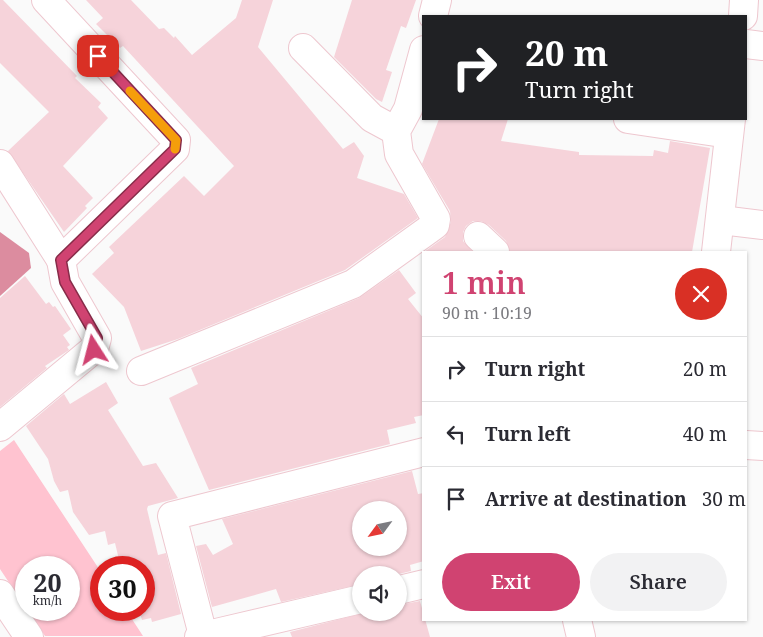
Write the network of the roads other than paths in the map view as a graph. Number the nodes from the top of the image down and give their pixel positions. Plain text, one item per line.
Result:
1 (46, 0) edge
2 (437, 0) edge
3 (744, 0) edge
4 (433, 15) edge
5 (743, 15) edge
6 (747, 44) edge
7 (763, 46) edge
8 (303, 48) dead end
9 (422, 57) edge
10 (643, 120) edge
11 (730, 126) edge
12 (396, 131) junction
13 (0, 164) edge
14 (721, 220) junction
15 (763, 226) edge
16 (716, 251) edge
17 (61, 260) junction
18 (141, 371) dead end
19 (0, 427) edge
20 (747, 444) edge
21 (763, 446) edge
22 (422, 453) edge
23 (422, 584) edge
24 (407, 588) edge
25 (0, 594) edge
26 (352, 600) edge
27 (577, 621) edge
28 (19, 634) edge
29 (201, 636) edge
30 (581, 637) edge

1 - 17 street
2 - 4 street
3 - 5 street
6 - 7 street
8 - 12 street
9 - 12 street
10 - 11 street
11 - 14 street
12 - 18 street
13 - 17 street
14 - 15 street
14 - 16 street
17 - 19 street
20 - 21 street
22 - 29 street
23 - 24 street
25 - 28 street
26 - 29 street
27 - 30 street

